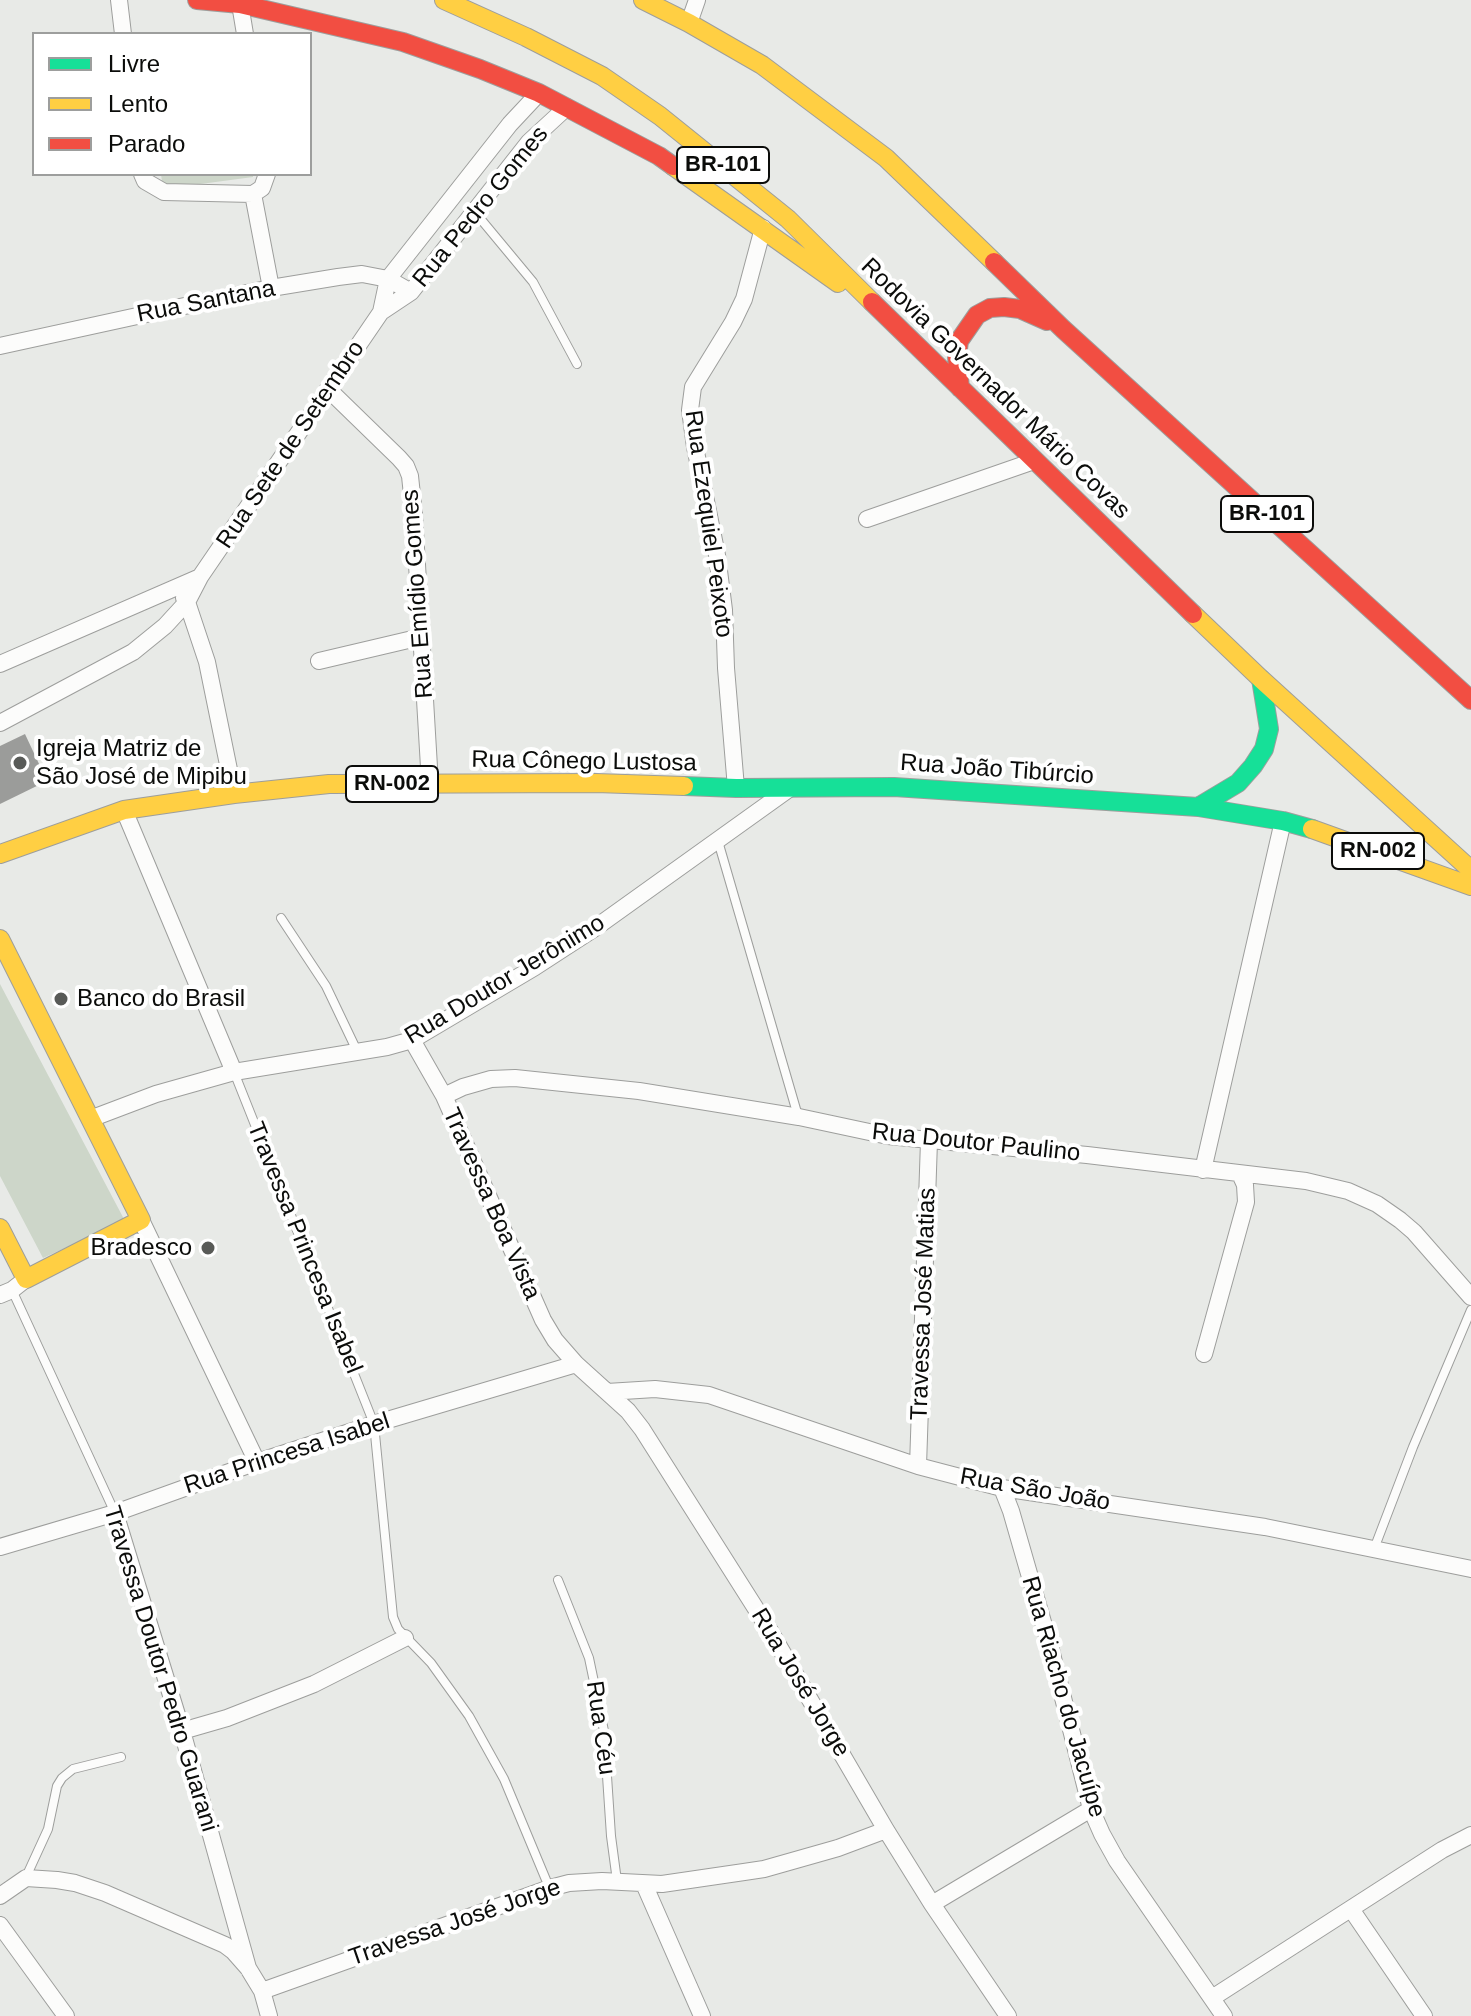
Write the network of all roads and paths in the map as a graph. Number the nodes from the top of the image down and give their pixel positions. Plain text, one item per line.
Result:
1 (119, 0) edge
2 (197, 0) edge
3 (444, 0) edge
4 (643, 0) edge
5 (697, 0) edge
6 (240, 4) junction
7 (689, 23) junction
8 (123, 32) edge
9 (245, 32) edge
10 (539, 93) junction
11 (567, 107) junction
12 (143, 176) edge
13 (267, 176) edge
14 (253, 194) junction
15 (474, 211) junction
16 (763, 228) junction
17 (388, 279) junction
18 (271, 288) junction
19 (411, 292) junction
20 (381, 312) junction
21 (894, 323) junction
22 (1063, 329) junction
23 (0, 346) edge
24 (577, 364) dead end
25 (960, 388) junction
26 (328, 389) junction
27 (1034, 461) junction
28 (867, 519) dead end
29 (200, 577) junction
30 (176, 587) junction
31 (187, 602) junction
32 (421, 637) junction
33 (319, 661) dead end
34 (0, 664) edge
35 (1261, 679) junction
36 (1471, 700) edge
37 (0, 723) edge
38 (430, 784) junction
39 (793, 787) junction
40 (736, 788) junction
41 (234, 794) junction
42 (1198, 807) junction
43 (124, 810) junction
44 (1283, 821) junction
45 (718, 840) junction
46 (0, 854) edge
47 (1471, 870) edge
48 (1471, 886) edge
49 (281, 918) dead end
50 (0, 939) edge
51 (412, 1040) junction
52 (357, 1051) junction
53 (234, 1072) junction
54 (444, 1096) junction
55 (799, 1117) junction
56 (90, 1119) junction
57 (929, 1141) junction
58 (1203, 1170) junction
59 (1240, 1174) junction
60 (141, 1220) junction
61 (0, 1228) edge
62 (13, 1288) edge
63 (1471, 1297) edge
64 (1471, 1310) edge
65 (1204, 1354) dead end
66 (576, 1364) junction
67 (607, 1392) junction
68 (374, 1424) junction
69 (257, 1462) junction
70 (918, 1466) junction
71 (1002, 1488) junction
72 (115, 1513) junction
73 (0, 1547) edge
74 (1373, 1550) junction
75 (1471, 1569) edge
76 (558, 1580) dead end
77 (405, 1638) junction
78 (182, 1731) junction
79 (121, 1757) dead end
80 (1091, 1809) junction
81 (886, 1830) junction
82 (1471, 1835) edge
83 (26, 1878) junction
84 (617, 1881) junction
85 (644, 1884) junction
86 (550, 1888) junction
87 (0, 1896) edge
88 (932, 1904) junction
89 (1351, 1909) junction
90 (0, 1925) edge
91 (248, 1968) junction
92 (262, 1991) junction
93 (1212, 1998) junction
94 (66, 2016) edge
95 (269, 2016) edge
96 (702, 2016) edge
97 (1008, 2016) edge
98 (1224, 2016) edge
99 (1424, 2016) edge

1 - 8 street
2 - 6 main road
3 - 21 main road, Rodovia Governador Mário Covas / BR-101
4 - 7 main road, BR-101
5 - 7 street
6 - 9 street
6 - 10 main road
7 - 22 main road, BR-101
10 - 11 main road
10 - 17 street, Rua Pedro Gomes
11 - 15 street, Rua Pedro Gomes
11 - 16 main road
12 - 14 street
13 - 14 street
14 - 18 street
15 - 19 street, Rua Pedro Gomes
15 - 24 lane
16 - 21 main road
16 - 40 street, Rua Ezequiel Peixoto
17 - 18 street, Rua Santana
17 - 19 street, Rua Santana
17 - 20 street, Rua Pedro Gomes
18 - 23 street, Rua Santana
19 - 20 street, Rua Pedro Gomes
20 - 26 street, Rua Sete de Setembro
21 - 25 main road, Rodovia Governador Mário Covas / BR-101
22 - 25 main road
22 - 36 main road, BR-101
25 - 27 main road, Rodovia Governador Mário Covas / BR-101
26 - 29 street, Rua Sete de Setembro
26 - 32 street, Rua Emídio Gomes
27 - 28 street
27 - 35 main road, Rodovia Governador Mário Covas / BR-101
29 - 30 street
29 - 31 street, Rua Sete de Setembro
30 - 31 street
30 - 34 street
31 - 37 street, Rua Sete de Setembro
31 - 41 street
32 - 33 street
32 - 38 street, Rua Emídio Gomes
35 - 42 main road
35 - 47 main road, Rodovia Governador Mário Covas / BR-101
38 - 40 main road, Rua Cônego Lustosa / RN-002
38 - 41 main road, Rua Cônego Lustosa / RN-002
39 - 40 main road, Rua Cônego Lustosa / RN-002
39 - 42 main road, Rua João Tibúrcio / RN-002
39 - 45 street, Rua Doutor Jerônimo
41 - 43 main road, Rua Cônego Lustosa / RN-002
42 - 44 main road, Rua João Tibúrcio / RN-002
43 - 46 main road, Rua Cônego Lustosa / RN-002
43 - 53 street
44 - 48 main road, Rua João Tibúrcio / RN-002
44 - 58 street
45 - 51 street, Rua Doutor Jerônimo
45 - 55 lane
49 - 52 lane
50 - 56 main road
51 - 52 street, Rua Doutor Jerônimo
51 - 54 street, Travessa Boa Vista
52 - 53 street, Rua Doutor Jerônimo
53 - 56 street, Rua Doutor Jerônimo
53 - 68 lane, Travessa Princesa Isabel
54 - 55 street, Rua Doutor Paulino
54 - 66 street, Travessa Boa Vista
55 - 57 street, Rua Doutor Paulino
56 - 60 main road
57 - 58 street, Rua Doutor Paulino
57 - 70 street, Travessa José Matias
58 - 59 street, Rua Doutor Paulino
59 - 63 street, Rua Doutor Paulino
59 - 65 street
60 - 62 main road
60 - 69 street
61 - 62 main road
62 - 72 lane, Travessa Doutor Pedro Guarani
64 - 74 lane
66 - 67 street, Rua José Jorge
66 - 68 street, Rua Princesa Isabel
67 - 70 street, Rua São João
67 - 81 street, Rua José Jorge
68 - 69 street, Rua Princesa Isabel
68 - 77 lane, Travessa Princesa Isabel
69 - 72 street, Rua Princesa Isabel
70 - 71 street, Rua São João
71 - 74 street, Rua São João
71 - 80 street, Rua Riacho do Jacuípe
72 - 73 street, Rua Princesa Isabel
72 - 78 street, Travessa Doutor Pedro Guarani
74 - 75 street, Rua São João
76 - 84 lane, Rua Céu
77 - 78 street
77 - 86 lane
78 - 91 street, Travessa Doutor Pedro Guarani
79 - 83 lane
80 - 88 street
80 - 93 street, Rua Riacho do Jacuípe
81 - 85 street, Travessa José Jorge
81 - 88 street, Rua José Jorge
82 - 89 street
83 - 87 street
83 - 91 street
84 - 85 street, Travessa José Jorge
84 - 86 street, Travessa José Jorge
85 - 96 street
86 - 92 street, Travessa José Jorge
88 - 97 street, Rua José Jorge
89 - 93 street
89 - 99 street
90 - 94 street
91 - 92 street
92 - 95 street
93 - 98 street, Rua Riacho do Jacuípe

